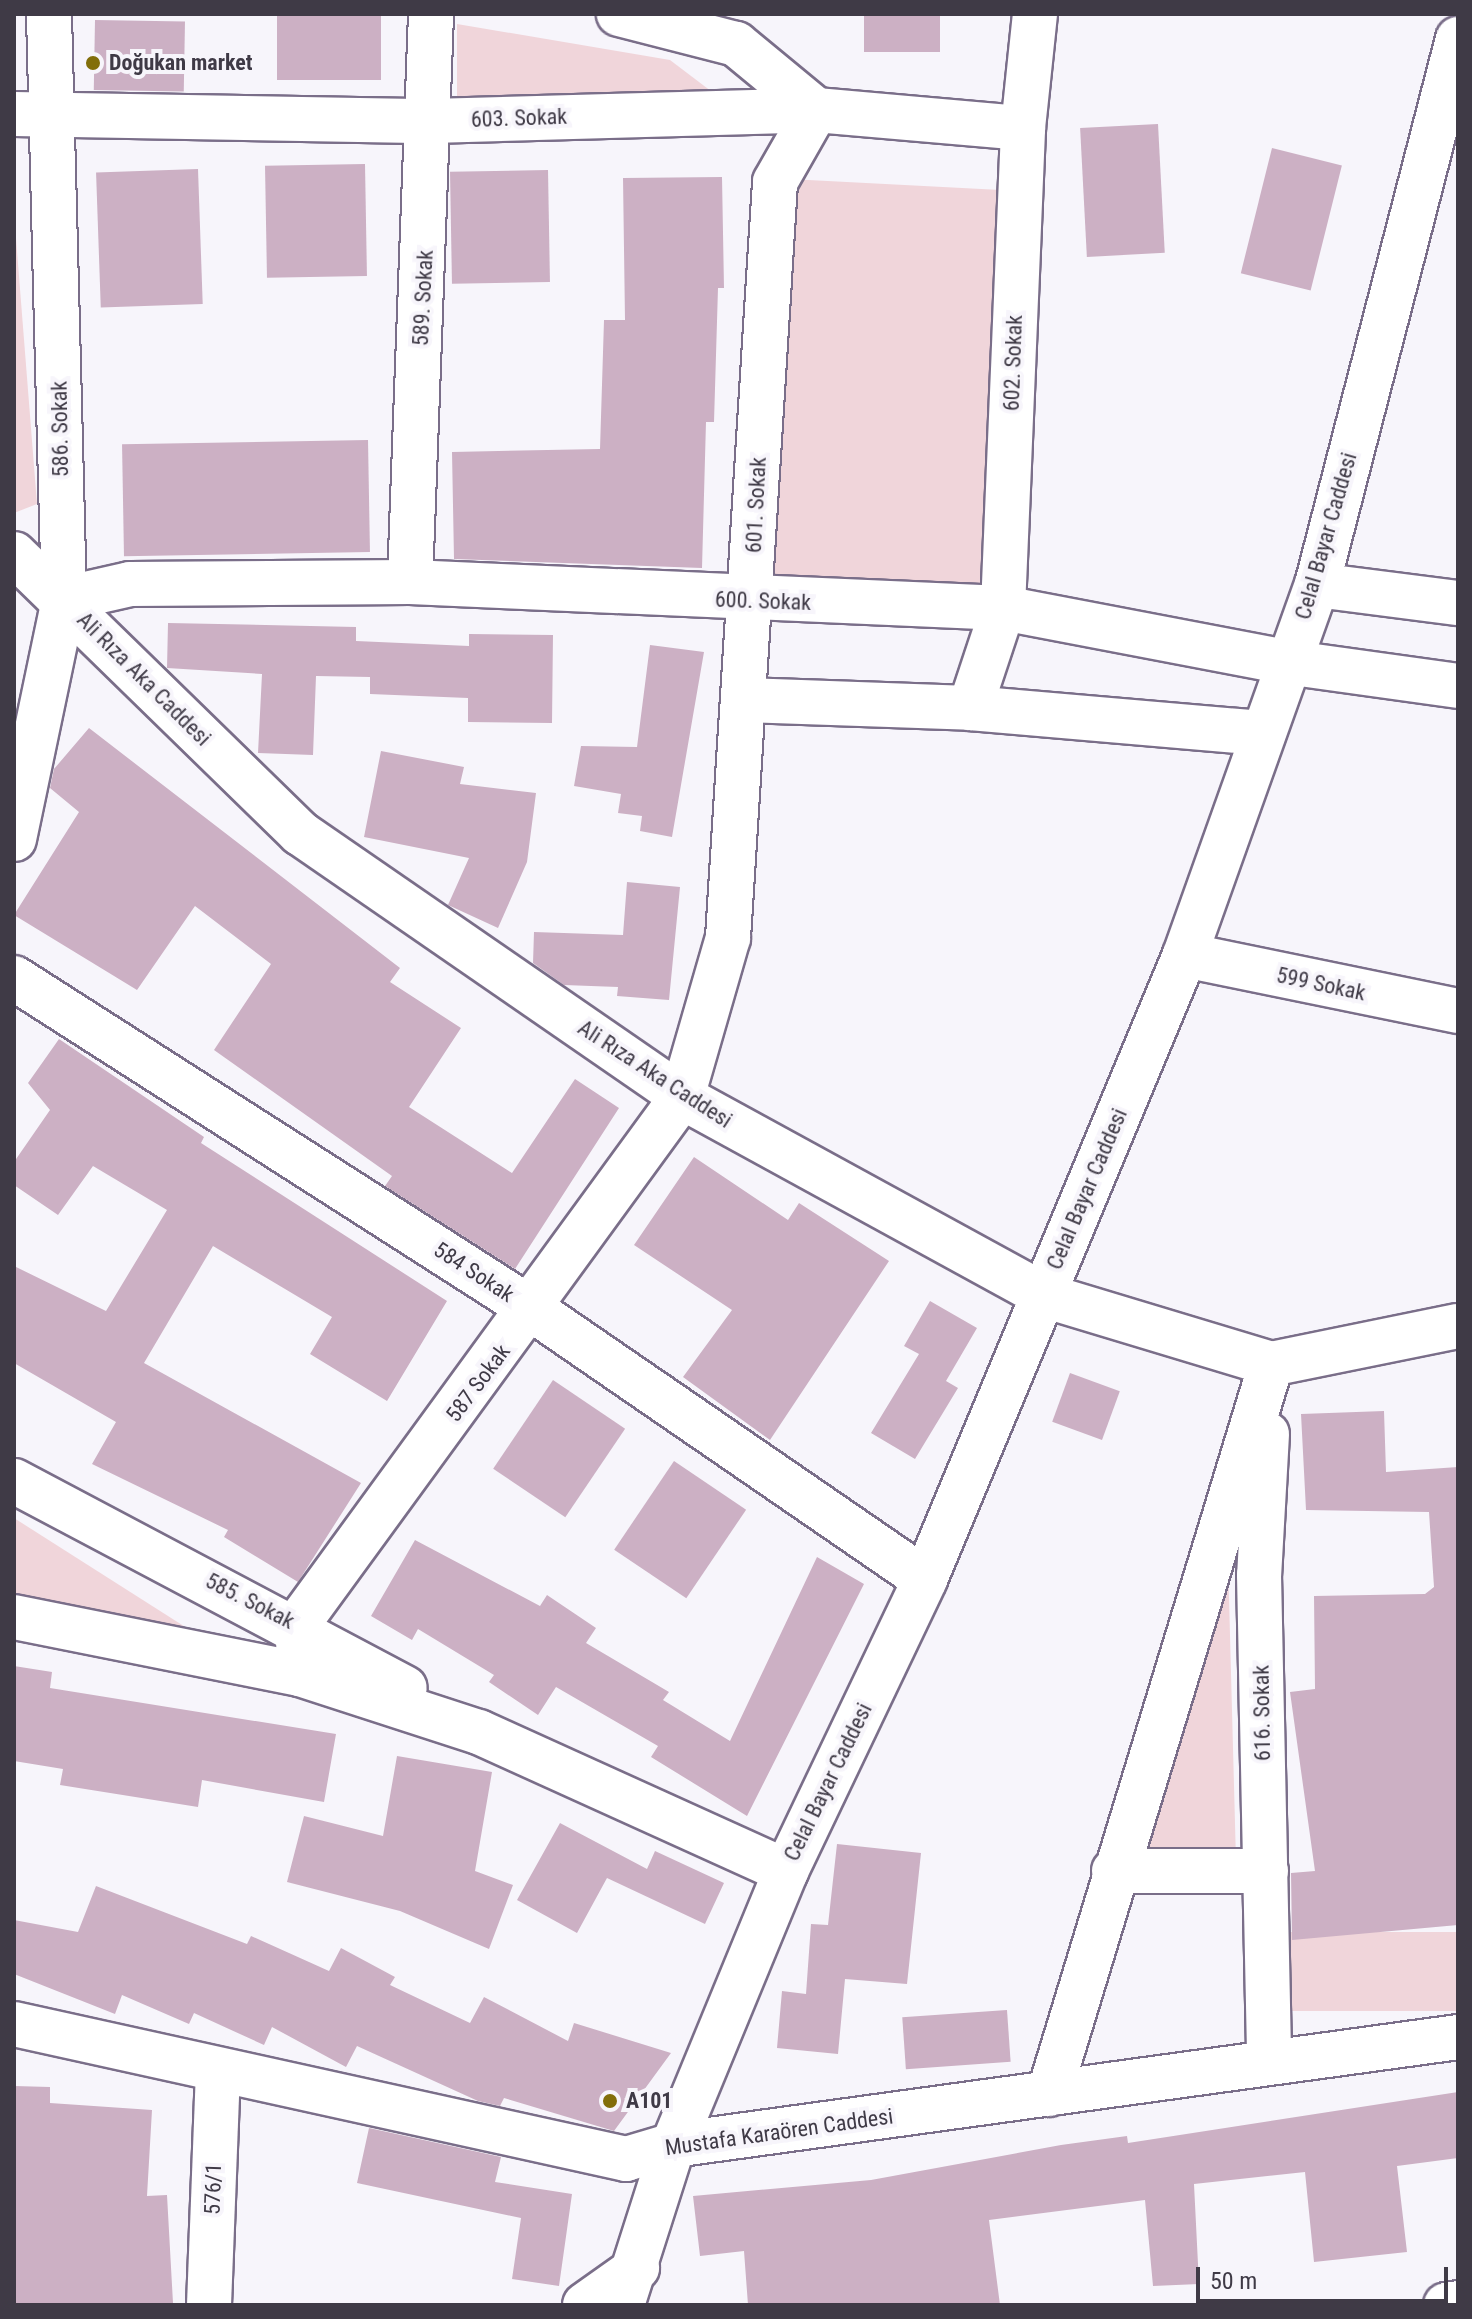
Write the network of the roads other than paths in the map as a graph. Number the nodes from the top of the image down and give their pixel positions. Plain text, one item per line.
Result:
1 (49, 14) edge
2 (431, 14) edge
3 (619, 14) edge
4 (1035, 14) edge
5 (1458, 39) edge
6 (816, 110) junction
7 (33, 112) edge
8 (431, 121) junction
9 (1023, 128) junction
10 (14, 554) edge
11 (410, 582) junction
12 (1317, 585) junction
13 (64, 599) junction
14 (750, 601) junction
15 (1458, 603) edge
16 (1003, 608) junction
17 (1286, 662) junction
18 (1458, 686) edge
19 (744, 700) junction
20 (970, 708) junction
21 (1259, 733) junction
22 (14, 839) edge
23 (1185, 955) junction
24 (14, 978) edge
25 (1458, 1011) edge
26 (682, 1097) junction
27 (1043, 1295) junction
28 (533, 1310) junction
29 (1458, 1326) edge
30 (1271, 1364) junction
31 (14, 1481) edge
32 (925, 1579) junction
33 (14, 1617) edge
34 (297, 1625) junction
35 (300, 1674) junction
36 (479, 1732) junction
37 (786, 1871) junction
38 (1114, 1871) junction
39 (1266, 1871) junction
40 (14, 2024) edge
41 (1458, 2037) edge
42 (1269, 2062) junction
43 (218, 2072) junction
44 (1049, 2094) junction
45 (673, 2145) junction
46 (630, 2287) edge
47 (1458, 2303) edge
48 (209, 2305) edge
49 (585, 2305) edge
50 (1446, 2305) edge

1 - 7 street, 586. Sokak
2 - 8 street, 589. Sokak
3 - 6 street
4 - 9 street, 602. Sokak
5 - 12 street, Celal Bayar Caddesi
6 - 8 street, 603. Sokak
6 - 9 street, 603. Sokak
6 - 14 street, 601. Sokak
7 - 8 street, 603. Sokak
7 - 13 street, 586. Sokak
8 - 11 street, 589. Sokak
9 - 16 street, 602. Sokak
10 - 13 street, Ali Rıza Aka Caddesi
11 - 13 street, 600. Sokak
11 - 14 street, 600. Sokak
12 - 15 street
12 - 17 street, Celal Bayar Caddesi
13 - 22 street, 586. Sokak
13 - 26 street, Ali Rıza Aka Caddesi
14 - 16 street, 600. Sokak
14 - 19 street, 601. Sokak
16 - 17 street, 600. Sokak
16 - 20 street, 602. Sokak
17 - 18 street, 600. Sokak
17 - 21 street, Celal Bayar Caddesi
19 - 20 street
19 - 26 street, 601. Sokak
20 - 21 street
21 - 23 street, Celal Bayar Caddesi
23 - 25 street, 599 Sokak
23 - 27 street, Celal Bayar Caddesi
24 - 28 street, 584 Sokak
26 - 27 street, Ali Rıza Aka Caddesi
26 - 28 street, 587 Sokak
27 - 30 street, Ali Rıza Aka Caddesi
27 - 32 street, Celal Bayar Caddesi
28 - 32 street, 584 Sokak
28 - 34 street, 587 Sokak
29 - 30 street, Ali Rıza Aka Caddesi
30 - 38 street
30 - 39 street, 616. Sokak
31 - 34 street, 585. Sokak
32 - 37 street, Celal Bayar Caddesi
33 - 35 street, 585. Sokak
34 - 35 street
34 - 36 street, 585. Sokak
35 - 36 street, 585. Sokak
36 - 37 street, 585. Sokak
37 - 45 street, Celal Bayar Caddesi
38 - 39 street
38 - 44 street
39 - 42 street, 616. Sokak
40 - 43 street, Mustafa Karaören Caddesi
41 - 42 street, Mustafa Karaören Caddesi
42 - 44 street, Mustafa Karaören Caddesi
43 - 45 street, Mustafa Karaören Caddesi
43 - 48 street, 576/1
44 - 45 street, Mustafa Karaören Caddesi
45 - 46 street, Celal Bayar Caddesi
46 - 49 street
47 - 50 street

